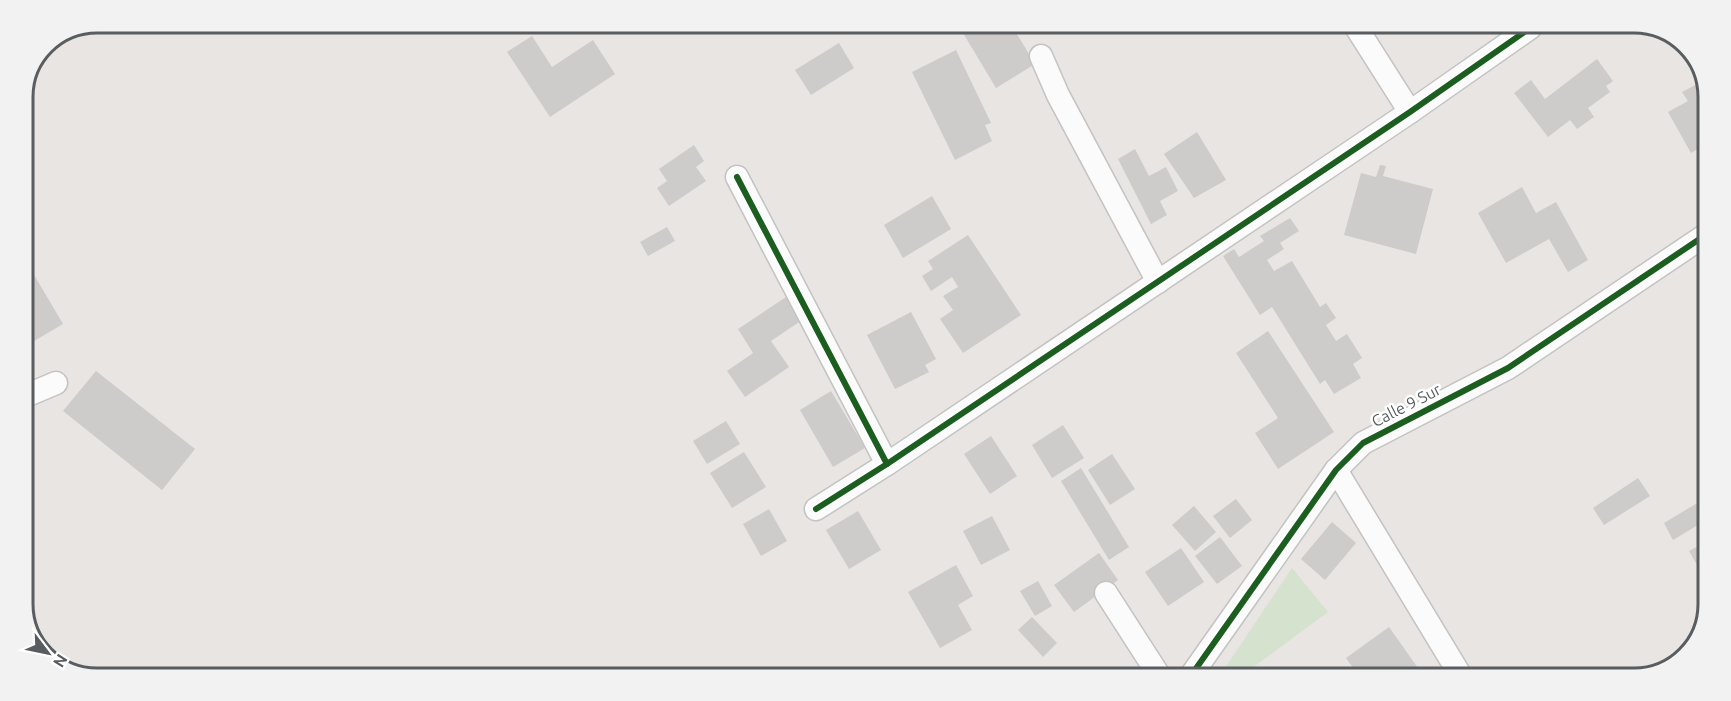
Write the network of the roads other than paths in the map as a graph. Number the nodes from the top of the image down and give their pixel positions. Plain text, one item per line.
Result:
1 (1360, 33) edge
2 (1523, 33) edge
3 (1041, 56) dead end
4 (1410, 112) junction
5 (736, 177) dead end
6 (1698, 240) edge
7 (1158, 282) junction
8 (56, 383) dead end
9 (33, 393) edge
10 (887, 464) junction
11 (1336, 470) junction
12 (816, 509) dead end
13 (1106, 593) dead end
14 (1154, 668) edge
15 (1196, 668) edge
16 (1456, 668) edge

1 - 4 street
2 - 4 street
3 - 7 street
4 - 7 street
5 - 10 street
6 - 11 street, Calle 9 Sur
7 - 10 street
8 - 9 street
10 - 12 street
11 - 15 street, Calle 9 Sur
11 - 16 street
13 - 14 street

